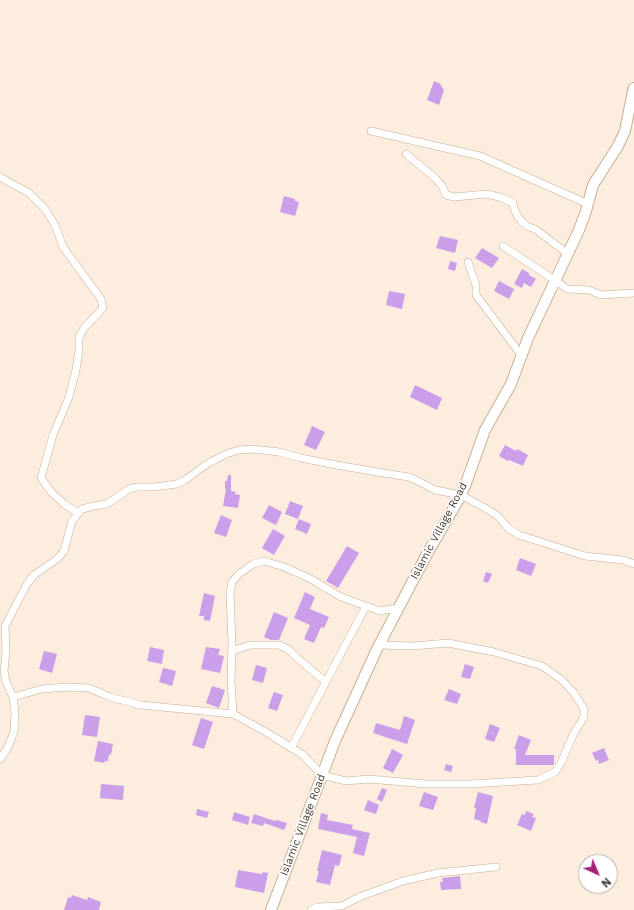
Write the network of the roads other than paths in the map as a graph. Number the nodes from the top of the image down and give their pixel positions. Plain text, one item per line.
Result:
1 (634, 88) edge
2 (632, 111) edge
3 (371, 131) dead end
4 (406, 154) dead end
5 (0, 177) edge
6 (588, 204) junction
7 (502, 246) dead end
8 (568, 254) junction
9 (468, 262) dead end
10 (556, 281) junction
11 (634, 293) edge
12 (522, 356) junction
13 (461, 495) junction
14 (78, 513) junction
15 (634, 564) edge
16 (366, 606) junction
17 (398, 608) junction
18 (378, 645) junction
19 (232, 651) junction
20 (326, 682) junction
21 (13, 697) junction
22 (233, 714) junction
23 (291, 748) junction
24 (0, 759) edge
25 (322, 775) junction
26 (496, 867) dead end
27 (271, 910) edge
28 (310, 910) edge

1 - 2 street, Islamic Village Road
2 - 6 street, Islamic Village Road
3 - 6 street
4 - 8 street
5 - 14 street
6 - 8 street, Islamic Village Road
7 - 10 street
8 - 10 street, Islamic Village Road
9 - 12 street
10 - 11 street
10 - 12 street, Islamic Village Road
12 - 13 street, Islamic Village Road
13 - 14 street
13 - 15 street
13 - 17 street, Islamic Village Road
14 - 21 street
16 - 17 street
16 - 19 street
16 - 20 street
17 - 18 street, Islamic Village Road
18 - 25 street, Islamic Village Road
18 - 25 street
19 - 20 street
19 - 22 street
20 - 23 street
21 - 22 street
21 - 24 street
22 - 23 street
23 - 25 street
25 - 27 street, Islamic Village Road
26 - 28 street

